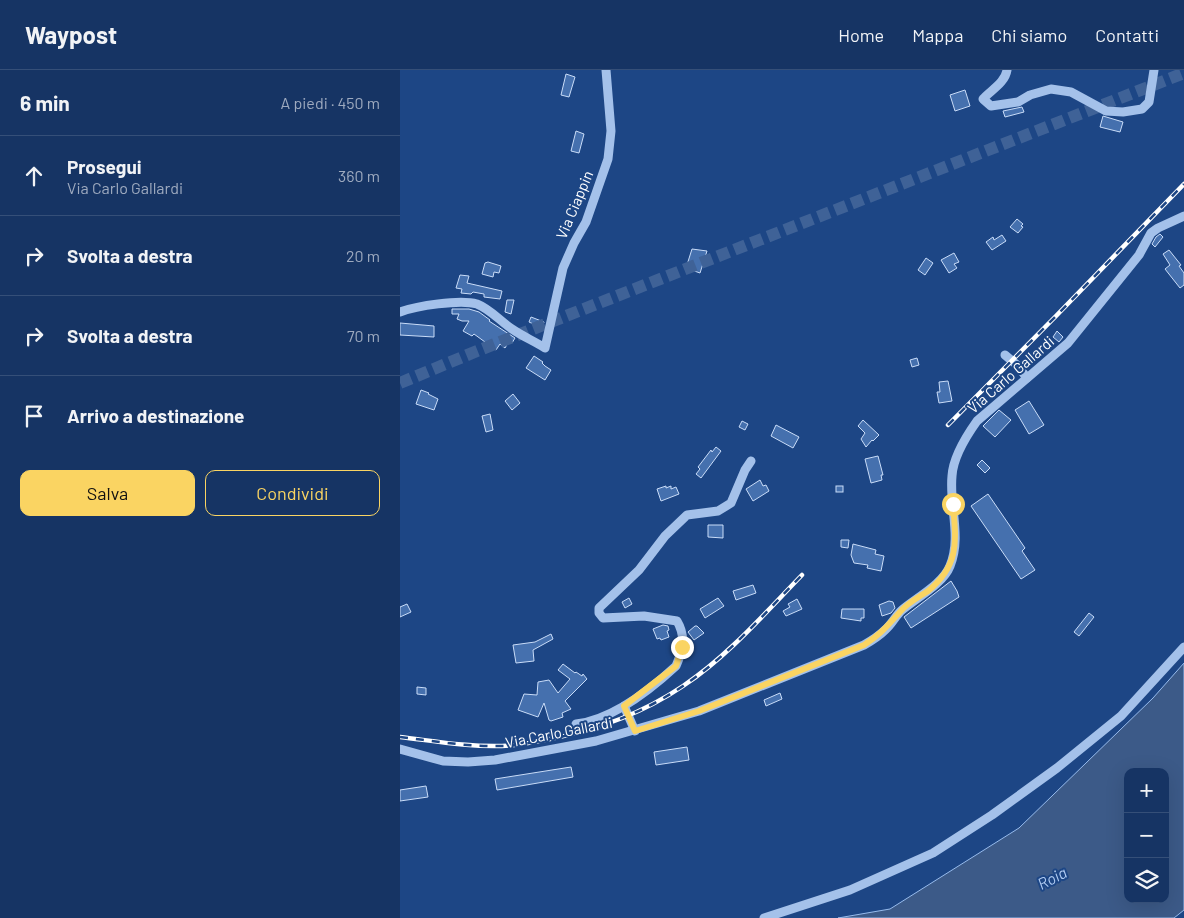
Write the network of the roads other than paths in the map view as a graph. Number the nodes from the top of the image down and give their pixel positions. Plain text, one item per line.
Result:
1 (606, 70) edge
2 (1007, 70) edge
3 (1154, 70) edge
4 (1184, 216) edge
5 (400, 312) edge
6 (1005, 355) dead end
7 (1028, 378) junction
8 (751, 461) dead end
9 (1184, 647) edge
10 (624, 706) junction
11 (576, 724) dead end
12 (635, 731) junction
13 (400, 748) edge
14 (764, 918) edge

1 - 5 street, Via Ciappin
2 - 3 street
4 - 7 street, Via Carlo Gallardi
6 - 7 street
7 - 12 street, Via Carlo Gallardi
8 - 10 street
9 - 14 street
10 - 11 street
10 - 12 street
12 - 13 street, Via Carlo Gallardi

